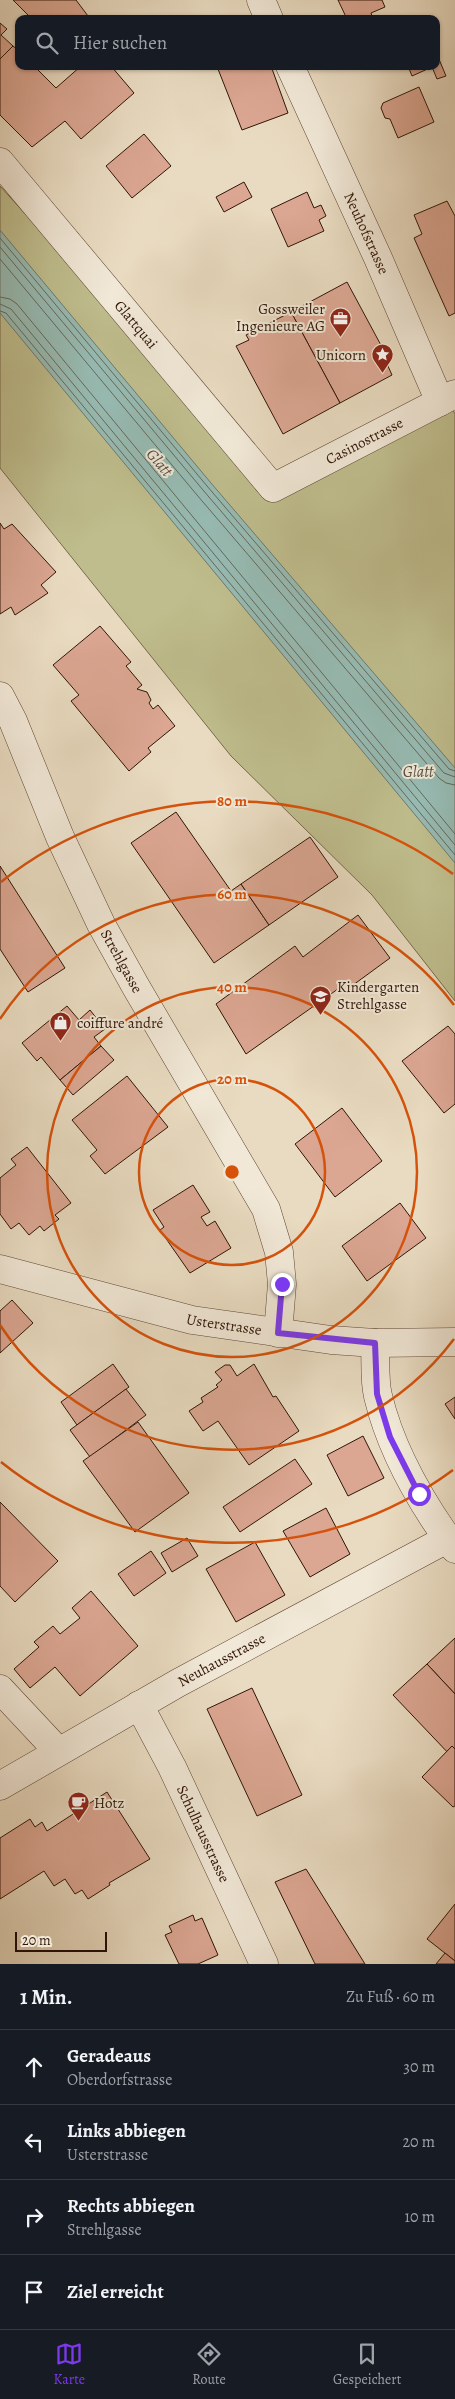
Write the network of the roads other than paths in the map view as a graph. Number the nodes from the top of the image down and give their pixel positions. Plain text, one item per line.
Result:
1 (261, 0) edge
2 (267, 15) edge
3 (292, 70) edge
4 (0, 162) edge
5 (448, 398) edge
6 (273, 488) joint
7 (0, 696) edge
8 (0, 1269) edge
9 (278, 1333) junction
10 (455, 1342) edge
11 (375, 1343) junction
12 (451, 1544) edge
13 (0, 1689) edge
14 (139, 1705) junction
15 (58, 1751) junction
16 (0, 1786) edge
17 (264, 1964) edge

1 - 2 street
3 - 5 street, Neuhofstrasse
4 - 6 street, Glattquai
5 - 6 street, Casinostrasse
7 - 9 street, Strehlgasse
8 - 9 street, Usterstrasse
9 - 11 street, Usterstrasse
10 - 11 street, Usterstrasse
11 - 12 street
12 - 14 street, Neuhausstrasse
13 - 15 street
14 - 15 street, Neuhausstrasse
14 - 17 street, Schulhausstrasse
15 - 16 street, Neuhausstrasse

